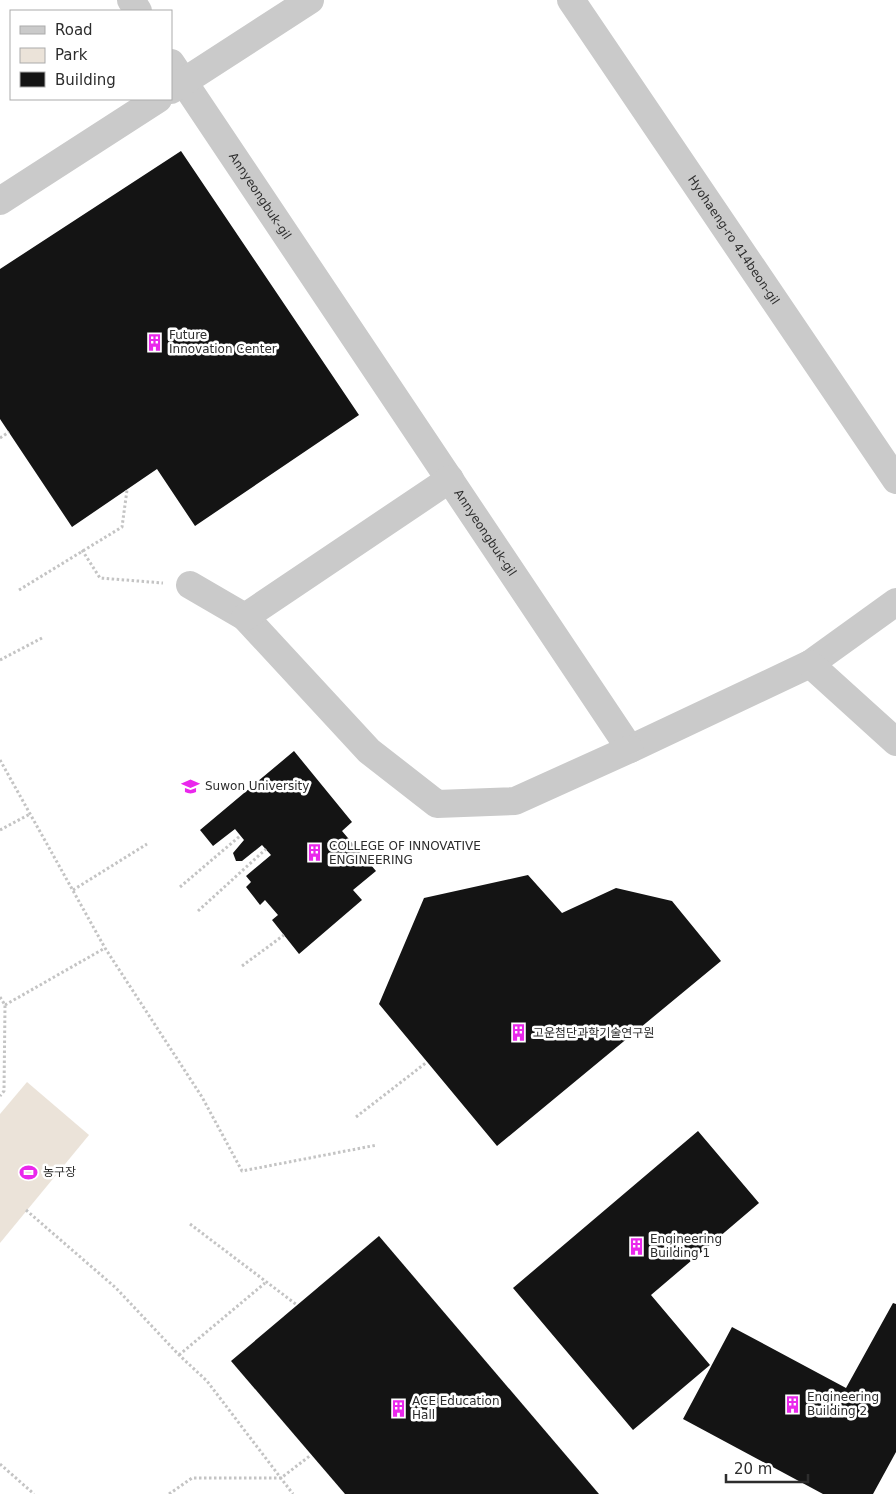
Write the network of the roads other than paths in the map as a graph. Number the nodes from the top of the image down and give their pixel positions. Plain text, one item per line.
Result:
1 (310, 0) edge
2 (571, 0) edge
3 (175, 78) edge
4 (156, 100) edge
5 (0, 201) edge
6 (450, 479) junction
7 (896, 480) edge
8 (190, 585) road end
9 (896, 602) edge
10 (245, 617) junction
11 (810, 664) junction
12 (896, 742) edge
13 (630, 748) junction

1 - 3 street
2 - 7 street, Hyohaeng-ro 414beon-gil
3 - 6 street, Annyeongbuk-gil
4 - 5 street
6 - 10 street
6 - 13 street, Annyeongbuk-gil
8 - 10 street
9 - 11 street
10 - 13 street
11 - 12 street
11 - 13 street

